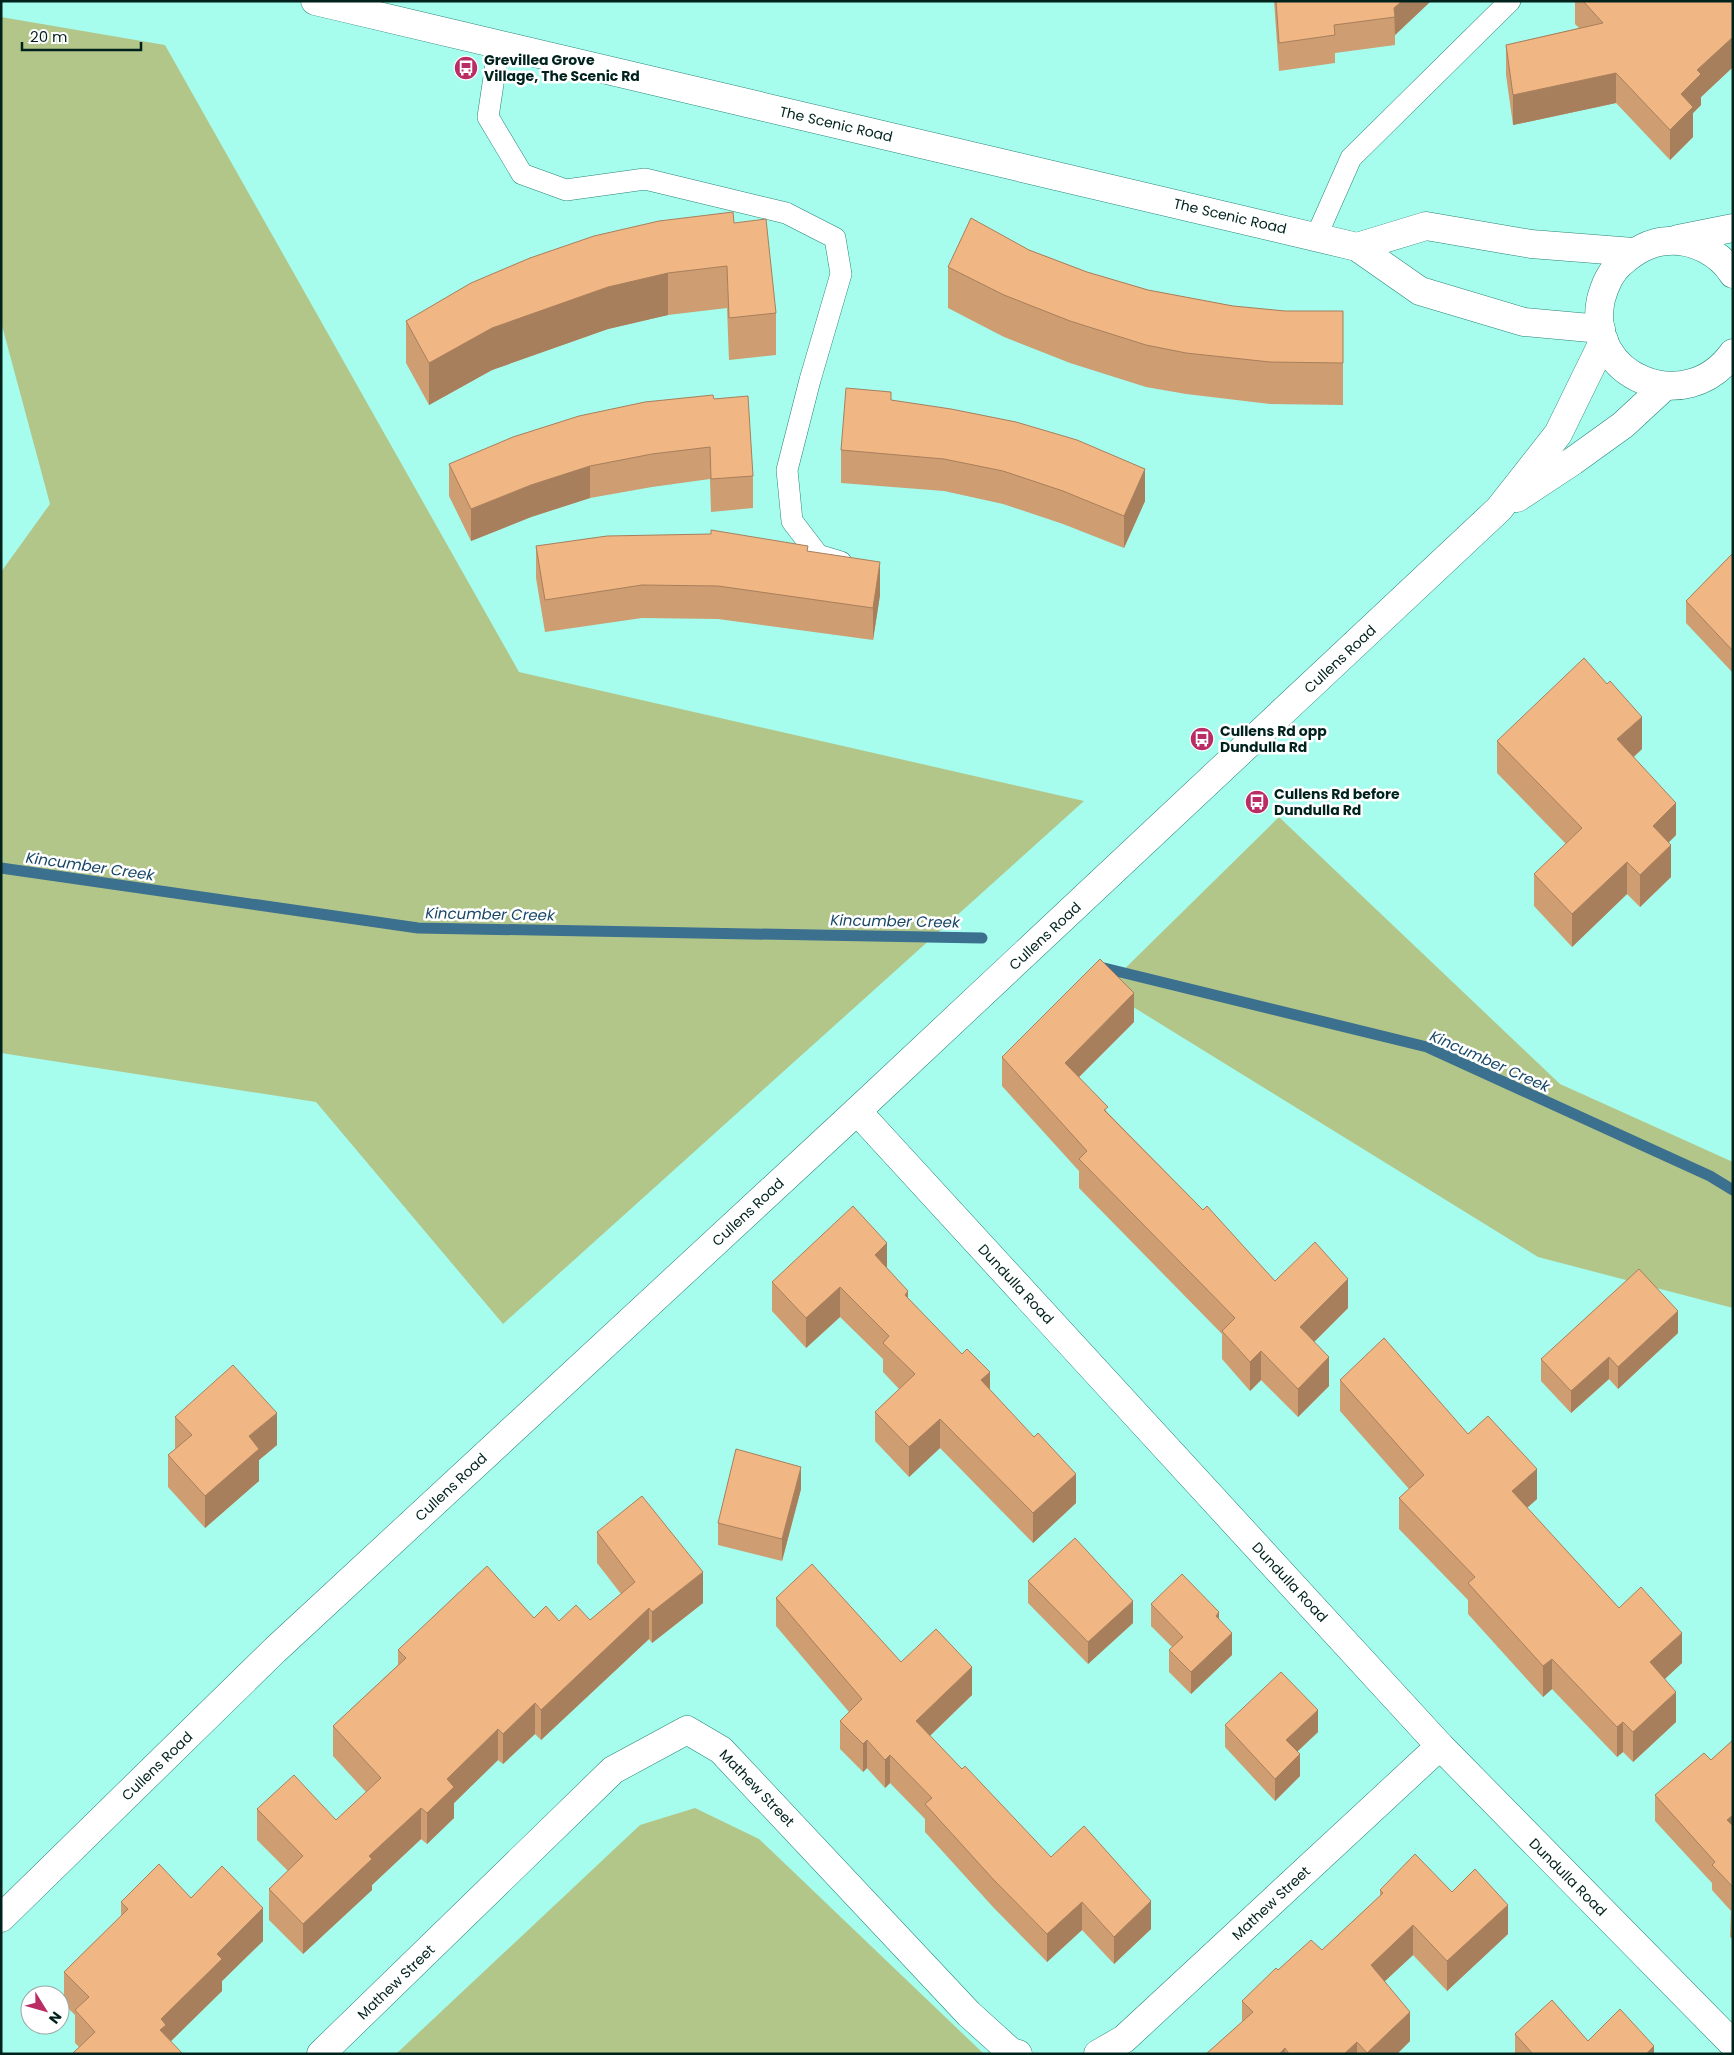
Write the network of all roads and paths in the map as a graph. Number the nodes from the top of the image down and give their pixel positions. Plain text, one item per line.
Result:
1 (315, 1) edge
2 (1510, 1) edge
3 (499, 44) junction
4 (1733, 228) edge
5 (1316, 237) junction
6 (1669, 240) junction
7 (1357, 247) junction
8 (1633, 252) junction
9 (1733, 274) edge
10 (1602, 334) junction
11 (1733, 353) edge
12 (1664, 387) junction
13 (1499, 510) junction
14 (862, 568) edge
15 (857, 1112) junction
16 (1440, 1746) junction
17 (1, 1918) edge
18 (1733, 2044) edge
19 (321, 2054) edge
20 (1018, 2054) edge
21 (1098, 2054) edge

1 - 3 main road, The Scenic Road
2 - 5 lane
3 - 5 main road, The Scenic Road
3 - 14 lane
4 - 6 main road
5 - 7 main road, The Scenic Road
6 - 8 main road
6 - 9 main road
7 - 8 main road
7 - 10 main road, The Scenic Road
8 - 10 main road
10 - 12 main road
10 - 13 main road, Cullens Road
11 - 12 main road
12 - 13 main road, Cullens Road
13 - 15 main road, Cullens Road
15 - 16 main road, Dundulla Road
15 - 17 main road, Cullens Road
16 - 18 main road, Dundulla Road
16 - 21 main road, Mathew Street
19 - 20 main road, Mathew Street

